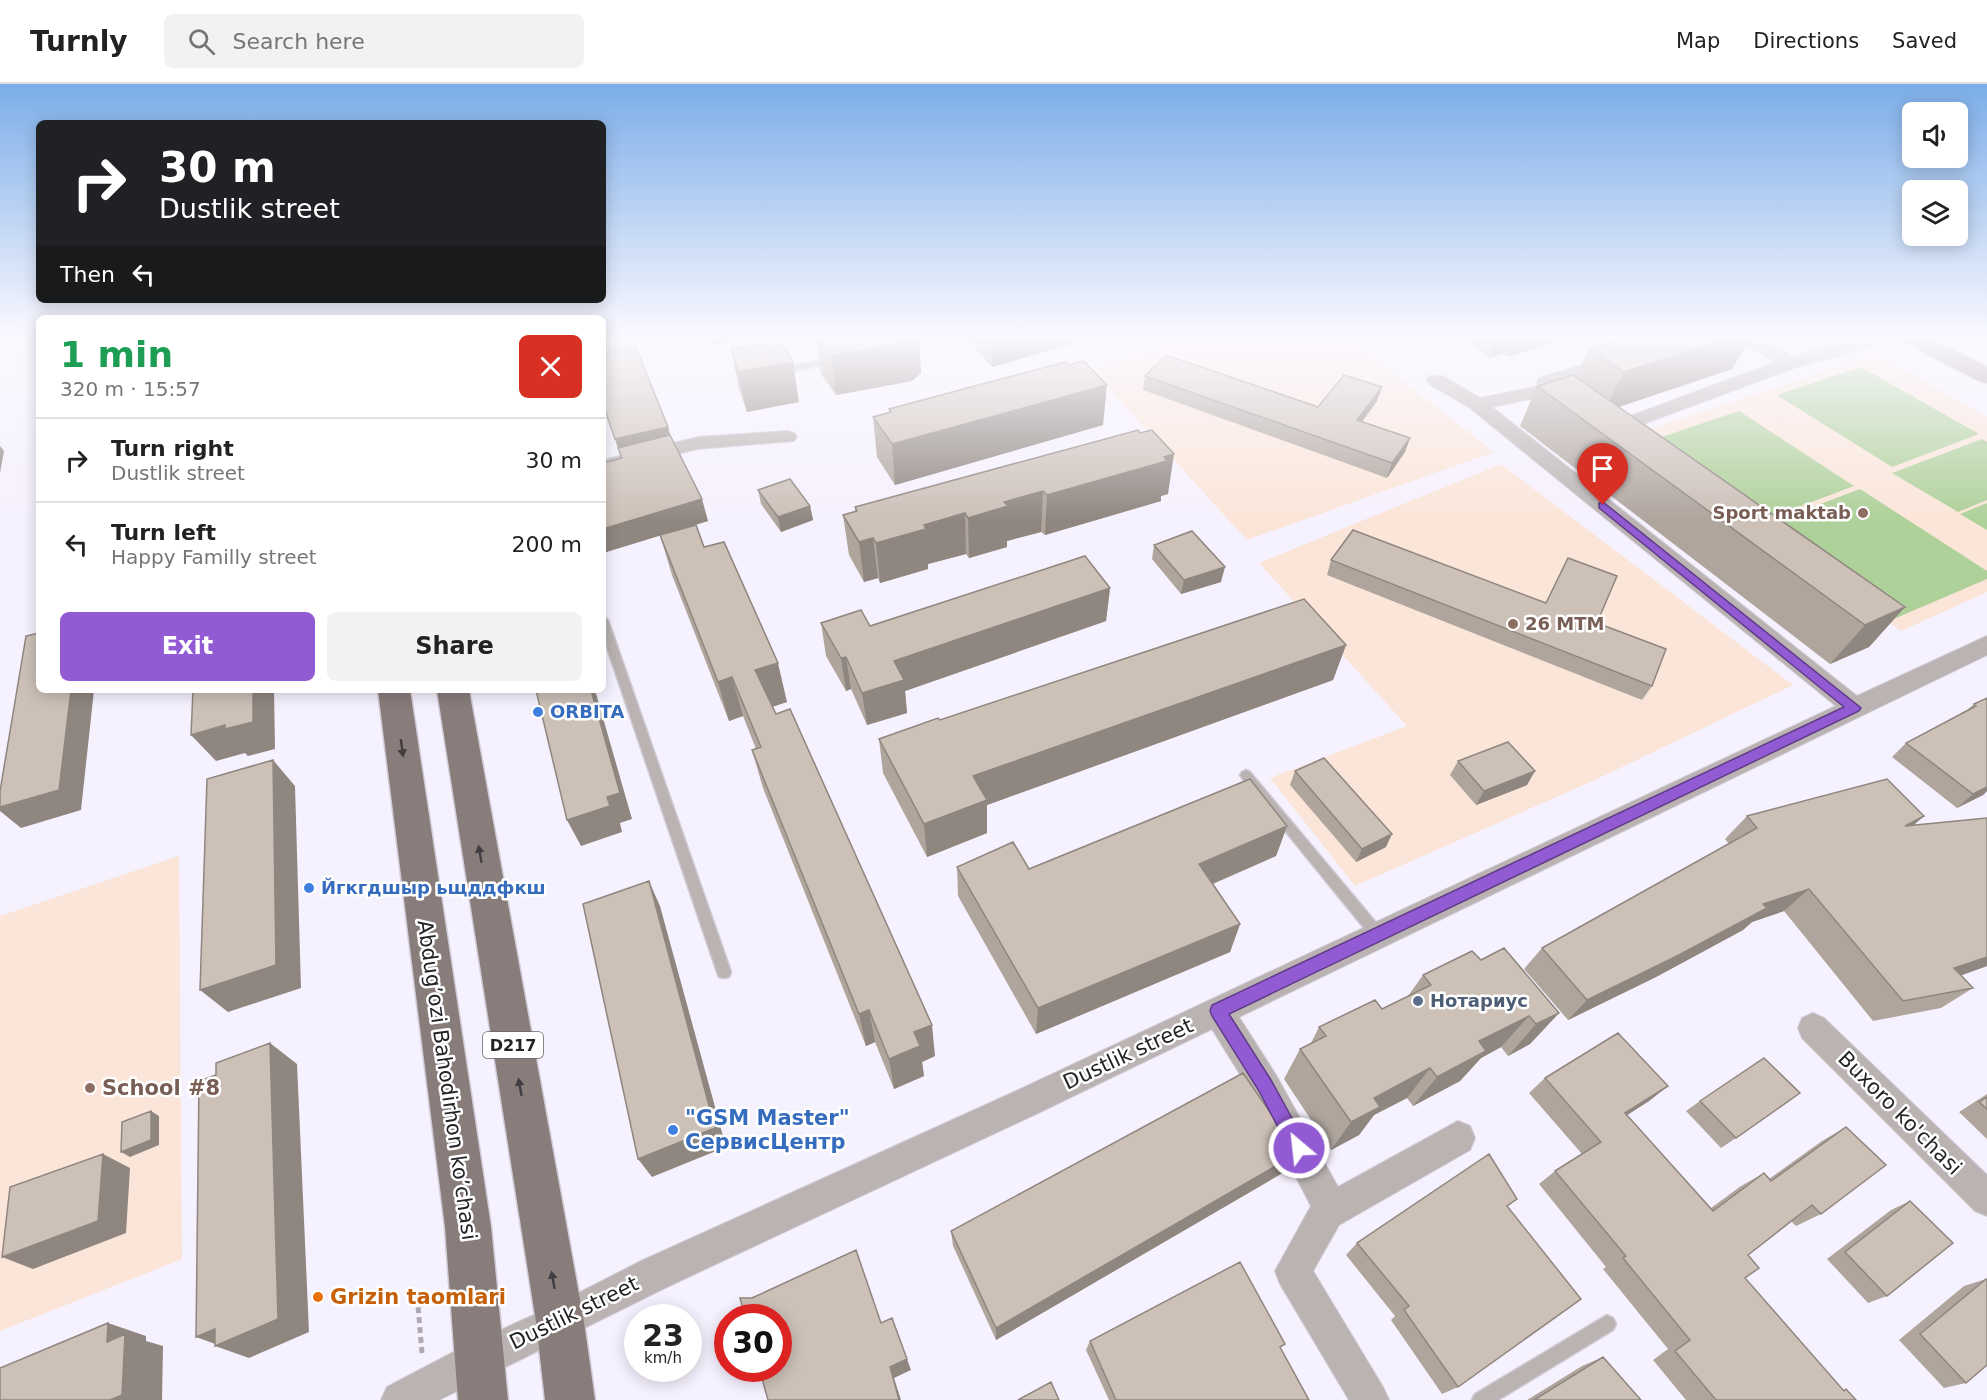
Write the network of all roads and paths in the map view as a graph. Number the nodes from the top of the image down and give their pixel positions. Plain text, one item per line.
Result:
1 (1467, 398) edge
2 (1506, 398) edge
3 (1563, 398) edge
4 (1695, 398) edge
5 (1477, 404) junction
6 (788, 437) dead end
7 (606, 465) edge
8 (606, 629) edge
9 (1987, 645) edge
10 (394, 693) edge
11 (454, 693) edge
12 (1855, 708) junction
13 (1246, 775) dead end
14 (1378, 935) junction
15 (724, 972) dead end
16 (1218, 1011) junction
17 (1813, 1028) dead end
18 (1458, 1138) dead end
19 (1987, 1199) edge
20 (1332, 1210) junction
21 (561, 1322) junction
22 (1606, 1324) dead end
23 (478, 1359) junction
24 (399, 1400) edge
25 (483, 1400) edge
26 (570, 1400) edge
27 (1370, 1400) edge
28 (1481, 1400) edge

1 - 5 street
2 - 5 street
3 - 4 street
5 - 12 street
6 - 7 street
8 - 15 lane
9 - 12 street, Dustlik street
10 -> 23 main road, Abdug’ozi Bahodirhon ko’chasi
21 -> 11 main road, D217
12 - 14 street, Dustlik street
13 - 14 lane
14 - 16 street, Dustlik street
16 - 20 street
16 - 21 street, Dustlik street
17 - 19 street, Buxoro ko'chasi
18 - 20 street
20 - 27 street
21 - 23 street, Dustlik street
21 - 26 main road, D217
22 - 28 lane
23 - 24 street, Dustlik street
23 - 25 main road, Abdug’ozi Bahodirhon ko’chasi

